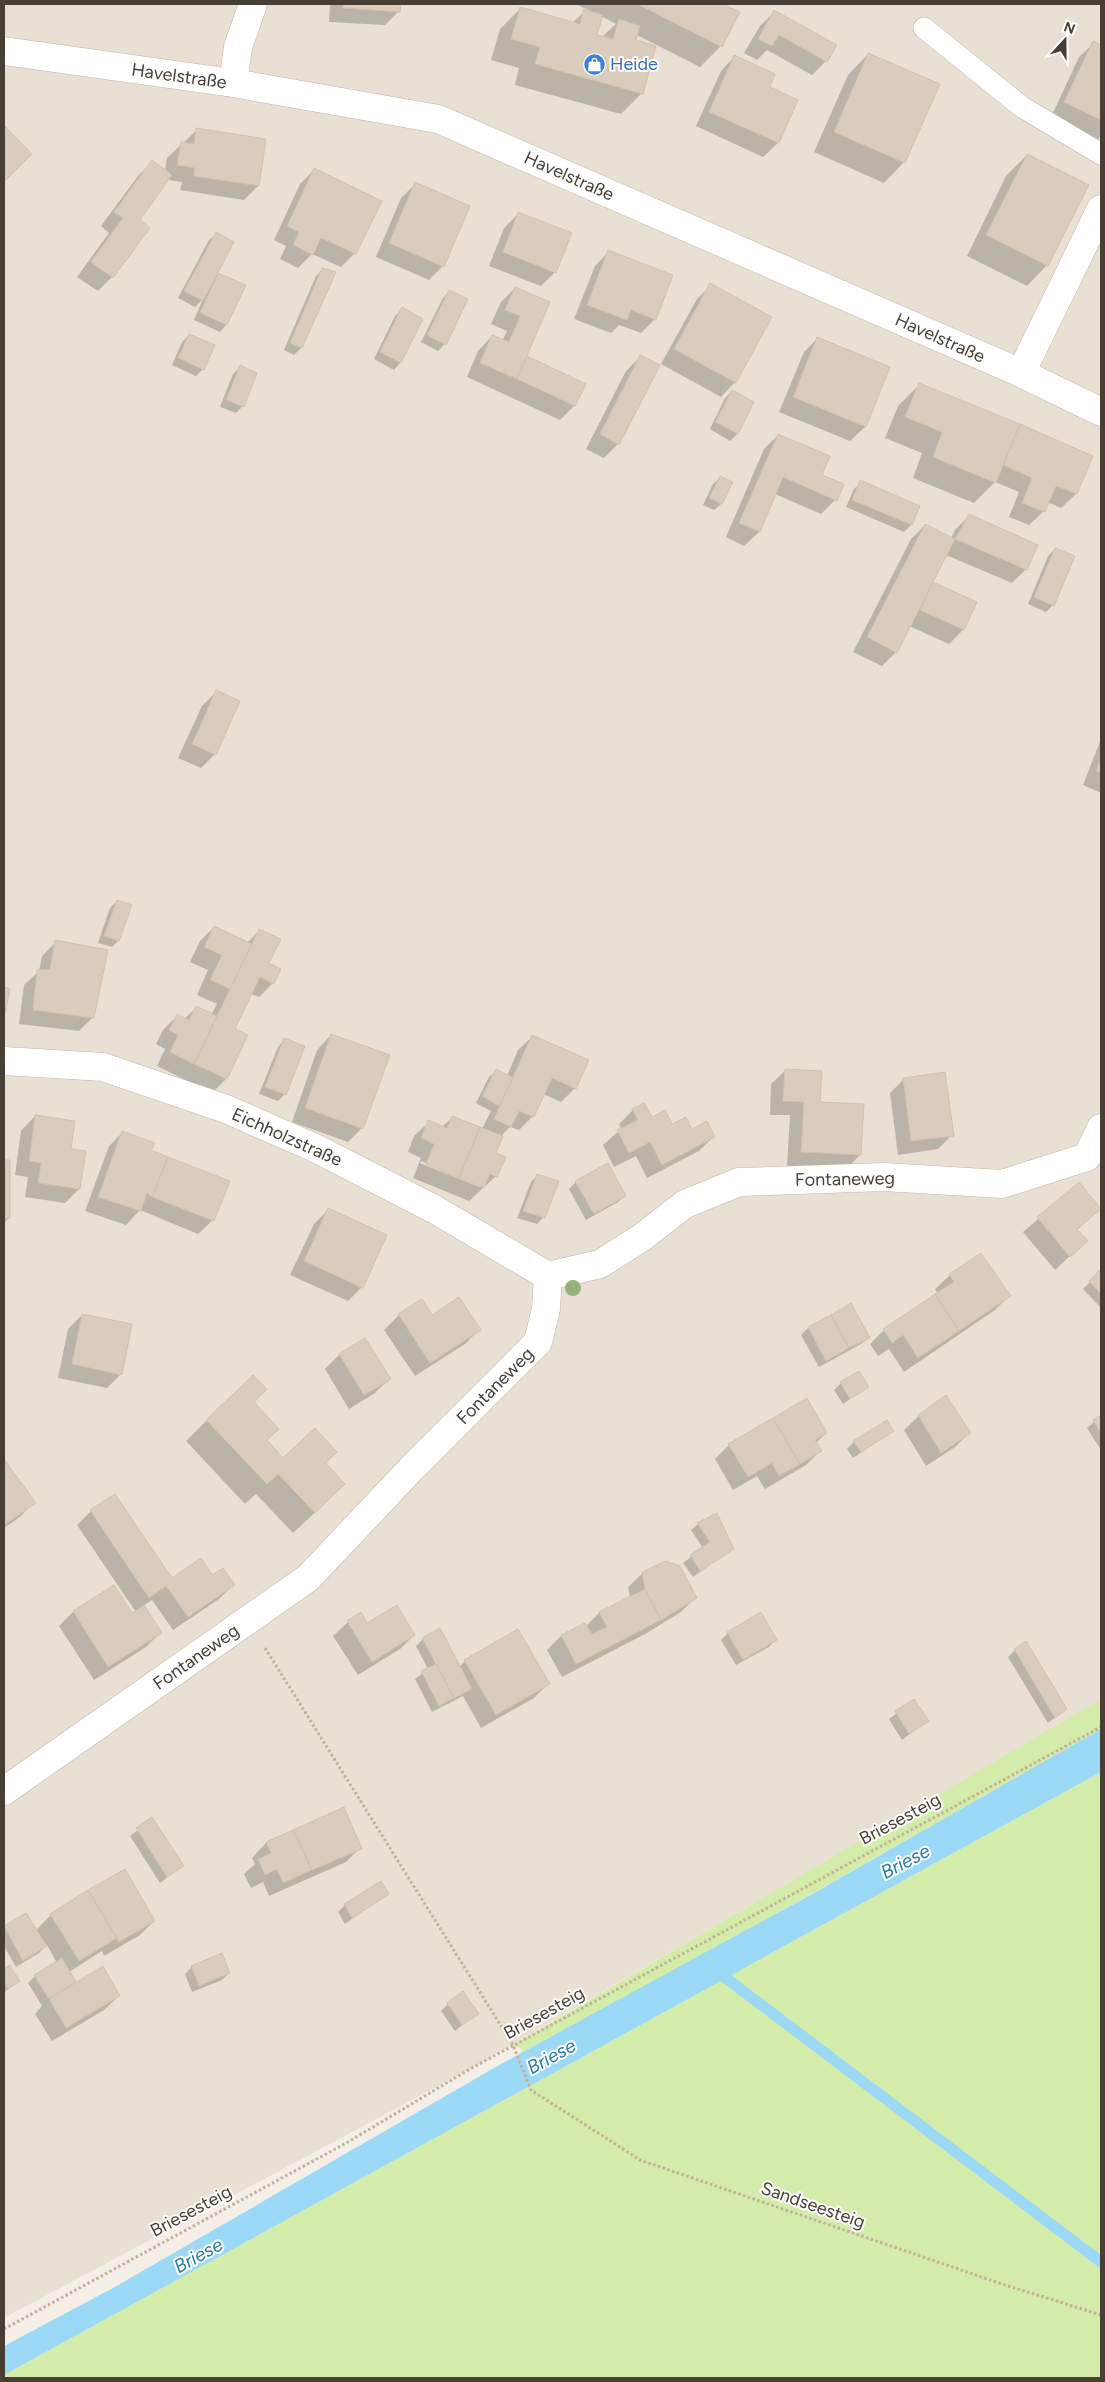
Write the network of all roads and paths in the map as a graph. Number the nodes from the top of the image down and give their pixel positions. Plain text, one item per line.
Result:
1 (253, 4) edge
2 (924, 28) dead end
3 (4, 52) edge
4 (233, 84) junction
5 (1101, 154) edge
6 (1101, 209) edge
7 (1021, 373) junction
8 (1101, 412) edge
9 (4, 1061) edge
10 (1101, 1128) edge
11 (548, 1276) junction
12 (248, 1620) junction
13 (1101, 1726) edge
14 (4, 1791) edge
15 (513, 2045) junction
16 (1101, 2315) edge
17 (4, 2330) edge

1 - 4 street
2 - 5 lane
3 - 4 street, Havelstraße
4 - 7 street, Havelstraße
6 - 7 street
7 - 8 street, Havelstraße
9 - 11 street, Eichholzstraße
10 - 11 street, Fontaneweg
11 - 12 street, Fontaneweg
12 - 14 street, Fontaneweg
12 - 15 path
13 - 15 path, Briesesteig
15 - 16 path, Sandseesteig
15 - 17 path, Briesesteig

